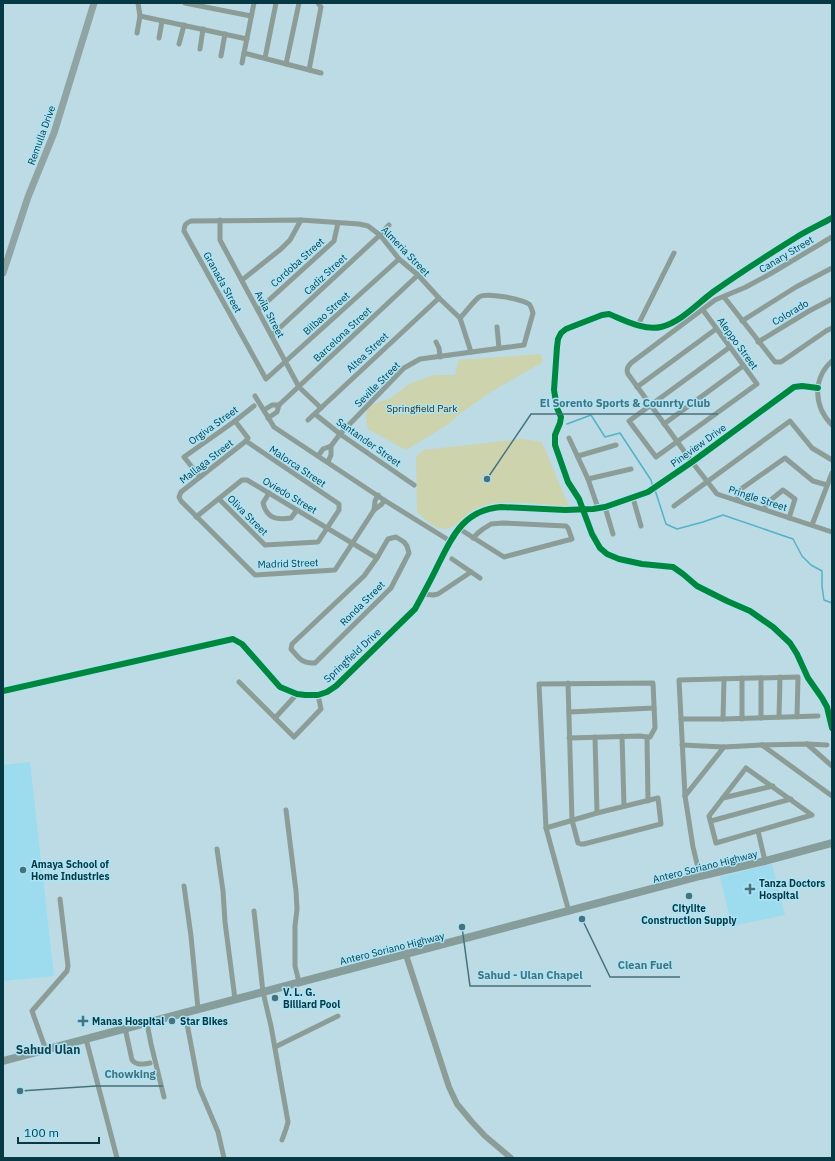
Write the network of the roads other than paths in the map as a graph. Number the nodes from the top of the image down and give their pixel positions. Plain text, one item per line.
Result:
1 (94, 3) edge
2 (138, 3) edge
3 (185, 3) edge
4 (254, 3) edge
5 (276, 3) edge
6 (299, 3) edge
7 (318, 3) edge
8 (140, 16) junction
9 (251, 16) junction
10 (162, 21) junction
11 (184, 25) junction
12 (203, 29) junction
13 (137, 32) dead end
14 (225, 34) junction
15 (159, 38) dead end
16 (247, 39) junction
17 (179, 44) dead end
18 (200, 49) dead end
19 (244, 53) junction
20 (221, 56) dead end
21 (265, 58) junction
22 (242, 63) dead end
23 (286, 64) junction
24 (308, 70) junction
25 (321, 73) dead end
26 (832, 218) edge
27 (220, 220) junction
28 (301, 220) junction
29 (338, 223) junction
30 (389, 225) dead end
31 (380, 235) junction
32 (832, 237) edge
33 (674, 253) dead end
34 (399, 259) junction
35 (832, 268) edge
36 (3, 273) edge
37 (418, 275) junction
38 (242, 280) junction
39 (724, 297) junction
40 (439, 298) junction
41 (832, 299) edge
42 (258, 310) junction
43 (703, 310) junction
44 (460, 318) junction
45 (742, 321) junction
46 (638, 325) junction
47 (497, 327) dead end
48 (832, 328) edge
49 (716, 329) junction
50 (272, 336) junction
51 (436, 342) dead end
52 (758, 342) junction
53 (730, 347) junction
54 (499, 348) junction
55 (471, 352) junction
56 (440, 356) junction
57 (832, 361) edge
58 (286, 362) junction
59 (743, 366) junction
60 (266, 379) joint
61 (299, 387) junction
62 (637, 387) junction
63 (818, 388) junction
64 (255, 396) dead end
65 (279, 405) junction
66 (650, 405) junction
67 (254, 406) dead end
68 (321, 408) junction
69 (264, 410) junction
70 (315, 414) junction
71 (268, 418) junction
72 (308, 420) dead end
73 (235, 421) junction
74 (664, 424) junction
75 (832, 425) edge
76 (340, 434) junction
77 (569, 438) dead end
78 (246, 442) junction
79 (678, 442) junction
80 (616, 445) dead end
81 (332, 446) junction
82 (318, 456) junction
83 (578, 456) junction
84 (832, 460) edge
85 (328, 462) junction
86 (692, 462) junction
87 (631, 469) dead end
88 (832, 474) edge
89 (200, 478) junction
90 (588, 479) junction
91 (707, 481) junction
92 (414, 485) dead end
93 (827, 485) junction
94 (268, 493) junction
95 (378, 495) junction
96 (179, 497) joint
97 (633, 498) junction
98 (219, 499) junction
99 (384, 500) junction
100 (737, 500) junction
101 (674, 506) dead end
102 (605, 507) junction
103 (598, 508) junction
104 (583, 509) junction
105 (297, 510) junction
106 (374, 510) junction
107 (764, 510) junction
108 (196, 517) junction
109 (788, 518) junction
110 (812, 525) junction
111 (641, 526) dead end
112 (327, 528) junction
113 (458, 528) junction
114 (832, 532) edge
115 (614, 534) dead end
116 (473, 538) junction
117 (450, 541) junction
118 (352, 544) junction
119 (377, 558) junction
120 (452, 559) dead end
121 (472, 572) junction
122 (480, 578) dead end
123 (424, 594) junction
124 (780, 677) junction
125 (742, 678) junction
126 (761, 678) junction
127 (724, 679) junction
128 (239, 682) dead end
129 (568, 684) junction
130 (3, 692) edge
131 (297, 694) junction
132 (318, 695) junction
133 (654, 708) junction
134 (569, 712) junction
135 (818, 716) dead end
136 (779, 717) junction
137 (797, 717) junction
138 (831, 717) edge
139 (275, 718) junction
140 (742, 718) junction
141 (761, 718) junction
142 (681, 719) junction
143 (723, 719) junction
144 (832, 728) edge
145 (622, 736) junction
146 (595, 737) junction
147 (569, 738) junction
148 (647, 738) junction
149 (682, 744) junction
150 (807, 744) junction
151 (762, 745) junction
152 (827, 745) dead end
153 (724, 747) junction
154 (832, 766) edge
155 (773, 786) junction
156 (685, 796) junction
157 (832, 796) edge
158 (723, 798) junction
159 (791, 799) junction
160 (648, 801) junction
161 (624, 806) junction
162 (286, 810) dead end
163 (597, 813) junction
164 (572, 820) junction
165 (711, 822) junction
166 (546, 828) junction
167 (758, 831) junction
168 (832, 843) edge
169 (217, 849) dead end
170 (765, 861) junction
171 (700, 876) junction
172 (184, 886) dead end
173 (60, 899) dead end
174 (254, 911) dead end
175 (569, 912) junction
176 (406, 955) junction
177 (298, 982) junction
178 (263, 992) junction
179 (235, 999) junction
180 (198, 1009) junction
181 (185, 1013) junction
182 (338, 1016) dead end
183 (147, 1023) junction
184 (125, 1028) junction
185 (86, 1039) junction
186 (275, 1047) junction
187 (46, 1050) junction
188 (3, 1061) edge
189 (150, 1063) dead end
190 (164, 1097) dead end
191 (282, 1140) dead end
192 (117, 1158) edge
193 (224, 1158) edge
194 (512, 1158) edge

1 - 36 main road, Remulla Drive
2 - 8 street
3 - 9 street
4 - 9 street
5 - 21 street
6 - 23 street
7 - 24 street
8 - 10 street
8 - 13 street
9 - 16 street
10 - 11 street
10 - 15 street
11 - 12 street
11 - 17 street
12 - 14 street
12 - 18 street
14 - 16 street
14 - 20 street
16 - 19 street
19 - 21 street
19 - 22 street
21 - 23 street
23 - 24 street
24 - 25 street
26 - 46 street
27 - 28 street, Almeria Street
27 - 38 street, Avila Street
27 - 60 street, Granada Street
28 - 29 street, Almeria Street
28 - 38 street
29 - 31 street, Almeria Street
29 - 42 street, Cordoba Street
30 - 31 street, Cadiz Street
31 - 34 street, Almeria Street
31 - 50 street, Cadiz Street
32 - 39 street, Canary Street
33 - 46 street
34 - 37 street, Almeria Street
34 - 58 street, Bilbao Street
35 - 45 street
37 - 40 street, Almeria Street
37 - 61 street, Barcelona Street
38 - 42 street, Avila Street
39 - 43 street, Canary Street
39 - 45 street
40 - 44 street, Almeria Street
40 - 68 street, Altea Street
41 - 52 street, Colorado
42 - 50 street, Avila Street
43 - 49 street, Aleppo Street
43 - 62 street, Canary Street
44 - 54 street
44 - 55 street, Almeria Street
45 - 52 street
46 - 104 street
47 - 54 street
48 - 52 street
49 - 53 street, Aleppo Street
49 - 62 street
50 - 58 street, Avila Street
51 - 56 street
53 - 59 street, Aleppo Street
53 - 66 street
54 - 55 street
55 - 56 street, Seville Street
56 - 76 street, Seville Street
57 - 63 street
58 - 60 street, Bilbao Street
58 - 61 street, Avila Street
59 - 74 street
59 - 79 street, Aleppo Street
61 - 65 street, Barcelona Street
61 - 68 street, Avila Street
62 - 66 street, Canary Street
63 - 75 street
63 - 86 street, Pineview Drive
64 - 69 street
65 - 69 street, Barcelona Street
65 - 71 street, Barcelona Street
66 - 74 street, Canary Street
66 - 79 street, Aleppo Street
67 - 73 street, Orgiva Street
68 - 70 street, Altea Street
69 - 71 street
70 - 72 street, Altea Street
70 - 76 street, Santander Street
71 - 82 street
73 - 78 street
73 - 89 street, Orgiva Street
74 - 79 street, Canary Street
76 - 81 street, Seville Street
76 - 92 street, Santander Street
77 - 83 street
78 - 89 street, Mallaga Street
78 - 112 street, Malorca Street
79 - 86 street, Canary Street
80 - 83 street
81 - 82 street, Seville Street
81 - 85 street, Seville Street
82 - 85 street
83 - 90 street
84 - 91 street
85 - 95 street
86 - 91 street, Pringle Street
86 - 97 street, Pineview Drive
87 - 90 street
88 - 93 street
89 - 96 street, Mallaga Street
90 - 103 street
91 - 100 street, Pringle Street
91 - 101 street
93 - 100 street
93 - 110 street
94 - 98 street, Oviedo Street
94 - 105 street, Oviedo Street
94 - 105 street
95 - 99 street
95 - 106 street, Madrid Street
96 - 108 street, Madrid Street
97 - 102 street, Pineview Drive
97 - 111 street
98 - 108 street, Oviedo Street
98 - 112 street, Oliva Street
99 - 106 street, Madrid Street
99 - 117 street
100 - 107 street, Pringle Street
102 - 103 street, Pineview Drive
102 - 115 street
103 - 104 street, Pineview Drive
104 - 113 street, Springfield Drive
104 - 138 street
105 - 112 street, Oviedo Street
106 - 118 street, Madrid Street
107 - 109 street, Pringle Street
107 - 109 street
108 - 118 street, Madrid Street
109 - 110 street, Pringle Street
110 - 114 street, Pringle Street
112 - 118 street, Oviedo Street
113 - 116 street
113 - 117 street, Springfield Drive
116 - 116 street
117 - 123 street, Springfield Drive
118 - 119 street, Oviedo Street
119 - 119 street, Ronda Street
120 - 121 street
121 - 122 street
121 - 123 street
123 - 132 street, Springfield Drive
124 - 126 street
124 - 136 street
124 - 137 street
125 - 126 street
125 - 127 street
125 - 140 street
126 - 141 street
127 - 142 street
127 - 143 street
128 - 139 street
129 - 133 street
129 - 134 street
129 - 166 street
130 - 131 street, Springfield Drive
131 - 132 street, Springfield Drive
131 - 139 street
132 - 139 street
133 - 134 street
133 - 148 street
134 - 147 street
135 - 137 street
136 - 137 street
136 - 141 street
138 - 144 street
140 - 141 street
140 - 143 street
142 - 143 street
142 - 149 street
145 - 146 street
145 - 148 street
145 - 161 street
146 - 147 street
146 - 163 street
147 - 164 street
148 - 160 street
149 - 153 street
149 - 156 street
150 - 151 street
150 - 152 street
150 - 154 street
151 - 153 street
151 - 157 street
153 - 156 street
155 - 158 street
155 - 158 street
155 - 159 street
156 - 171 street
158 - 165 street
159 - 165 street
159 - 167 street
160 - 161 street
160 - 164 street
161 - 163 street
162 - 177 street
163 - 164 street
164 - 166 street
165 - 167 street
166 - 175 street
167 - 170 street
168 - 170 main road, Antero Soriano Highway
169 - 179 street
170 - 171 main road, Antero Soriano Highway
171 - 175 main road, Antero Soriano Highway
172 - 180 street
173 - 187 street
174 - 178 street
175 - 176 main road, Antero Soriano Highway
176 - 177 main road, Antero Soriano Highway
176 - 194 street
177 - 178 main road, Antero Soriano Highway
178 - 179 main road, Antero Soriano Highway
178 - 186 street
179 - 180 main road, Antero Soriano Highway
180 - 181 main road, Antero Soriano Highway
181 - 183 main road, Antero Soriano Highway
181 - 193 street
182 - 186 street
183 - 184 main road, Antero Soriano Highway
183 - 190 street
184 - 185 main road, Antero Soriano Highway
184 - 189 street
185 - 187 main road, Antero Soriano Highway
185 - 192 street
186 - 191 street
187 - 188 main road, Antero Soriano Highway

